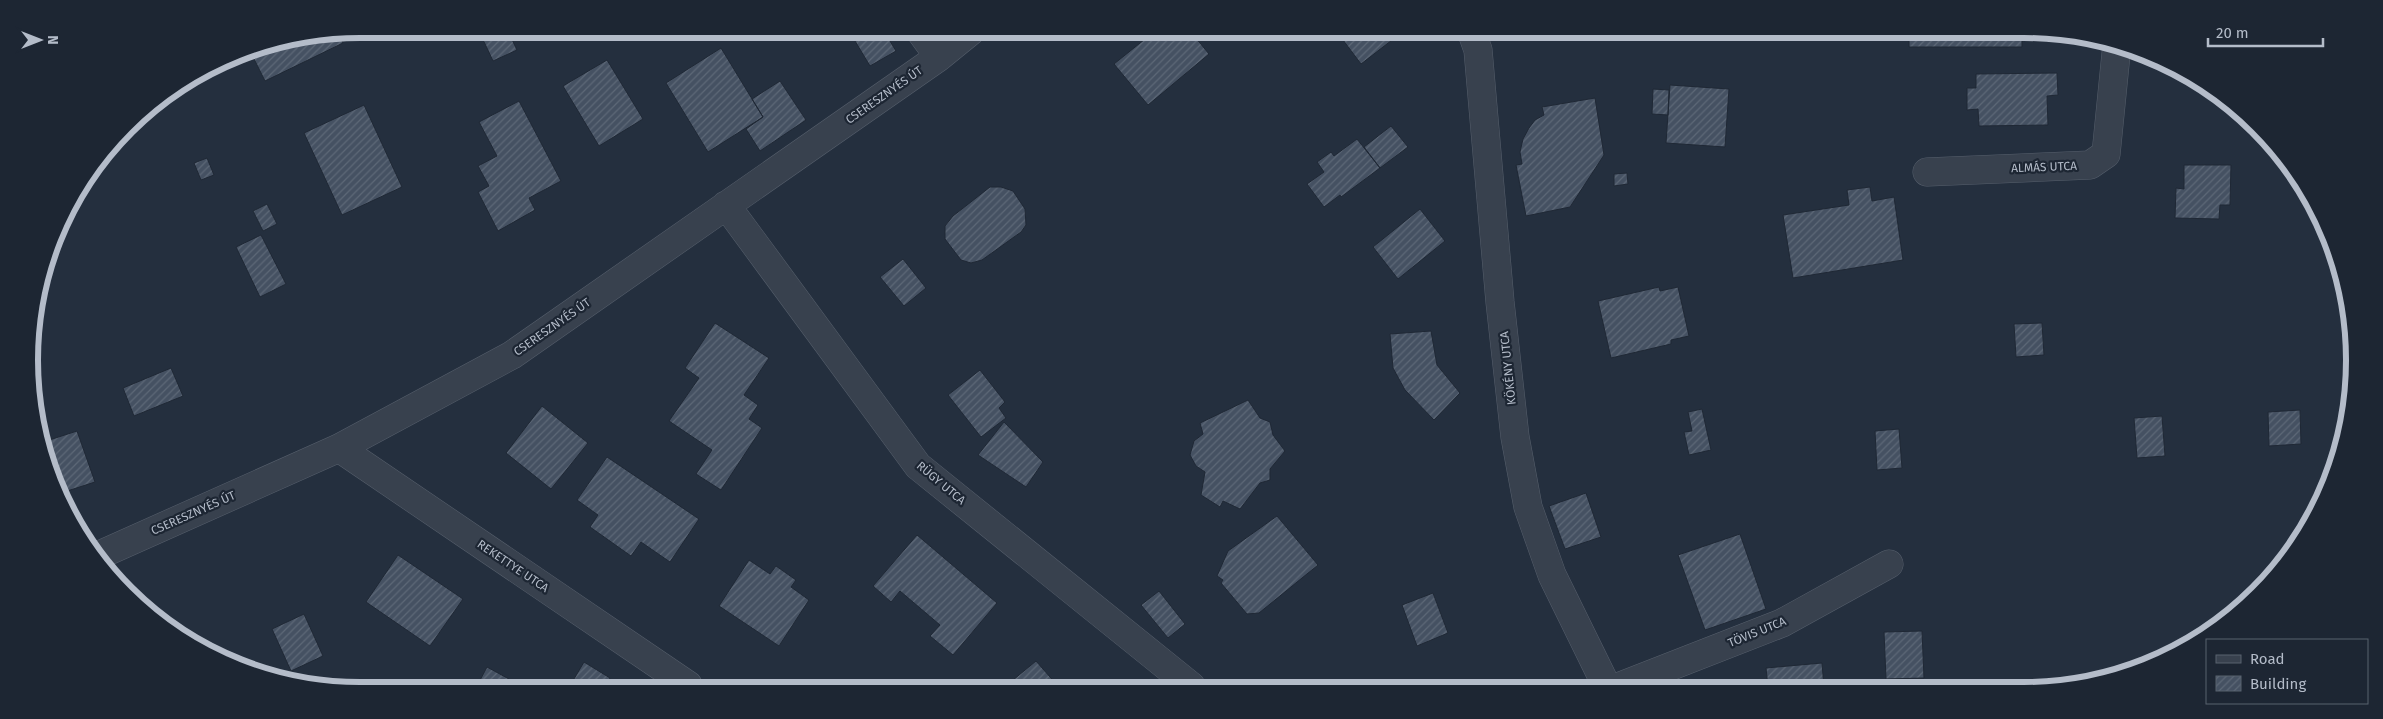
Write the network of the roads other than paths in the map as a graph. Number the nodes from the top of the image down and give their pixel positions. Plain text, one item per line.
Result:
1 (925, 38) edge
2 (962, 38) edge
3 (1474, 38) edge
4 (2116, 51) edge
5 (939, 57) junction
6 (1927, 172) dead end
7 (726, 205) junction
8 (339, 448) junction
9 (102, 553) edge
10 (1889, 564) dead end
11 (684, 682) edge
12 (1186, 682) edge
13 (1605, 682) edge
14 (1631, 682) edge

1 - 5 street
2 - 5 street, CSERESZNYÉS ÚT
3 - 13 street, KÖKÉNY UTCA
4 - 6 street, ALMÁS UTCA
5 - 7 street, CSERESZNYÉS ÚT
7 - 8 street, CSERESZNYÉS ÚT
7 - 12 street, RÜGY UTCA
8 - 9 street, CSERESZNYÉS ÚT
8 - 11 street, REKETTYE UTCA
10 - 14 street, TÖVIS UTCA

